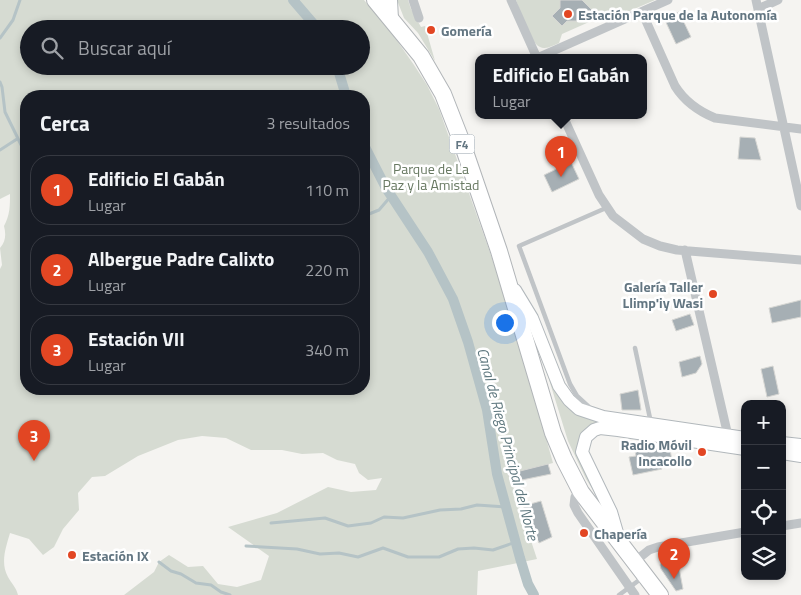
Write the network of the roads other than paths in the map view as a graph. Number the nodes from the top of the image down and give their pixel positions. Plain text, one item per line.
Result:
1 (375, 0) edge
2 (390, 0) edge
3 (414, 0) edge
4 (511, 0) edge
5 (668, 0) edge
6 (778, 0) edge
7 (757, 5) edge
8 (642, 12) junction
9 (419, 18) dead end
10 (391, 19) junction
11 (535, 54) edge
12 (546, 54) edge
13 (564, 119) edge
14 (782, 126) junction
15 (801, 128) edge
16 (801, 206) edge
17 (606, 208) junction
18 (685, 250) junction
19 (801, 260) edge
20 (509, 280) junction
21 (635, 348) dead end
22 (603, 417) junction
23 (651, 424) junction
24 (741, 439) edge
25 (730, 442) junction
26 (786, 443) edge
27 (801, 445) edge
28 (741, 447) edge
29 (786, 454) edge
30 (801, 456) edge
31 (582, 492) junction
32 (801, 523) edge
33 (786, 525) edge
34 (741, 533) edge
35 (621, 546) junction
36 (634, 562) junction
37 (645, 576) junction
38 (632, 592) edge
39 (619, 595) edge
40 (660, 595) edge

1 - 10 highway, F4
2 - 10 main road
3 - 9 street
4 - 11 street
5 - 8 street
6 - 7 street
7 - 14 street
8 - 12 street
8 - 14 street
10 - 20 highway, F4
13 - 17 street
14 - 15 street
14 - 16 street
17 - 18 street
17 - 22 lane
18 - 19 street
18 - 25 street
20 - 22 main road
20 - 31 highway, F4
21 - 23 lane
22 - 23 main road
23 - 25 main road
24 - 25 main road
25 - 28 main road
25 - 35 main road
26 - 27 main road
29 - 30 main road
31 - 35 highway, F4
31 - 38 street
32 - 33 street
34 - 36 street
35 - 36 highway, F4
36 - 37 highway, F4
37 - 38 lane
37 - 40 highway, F4
38 - 39 lane

